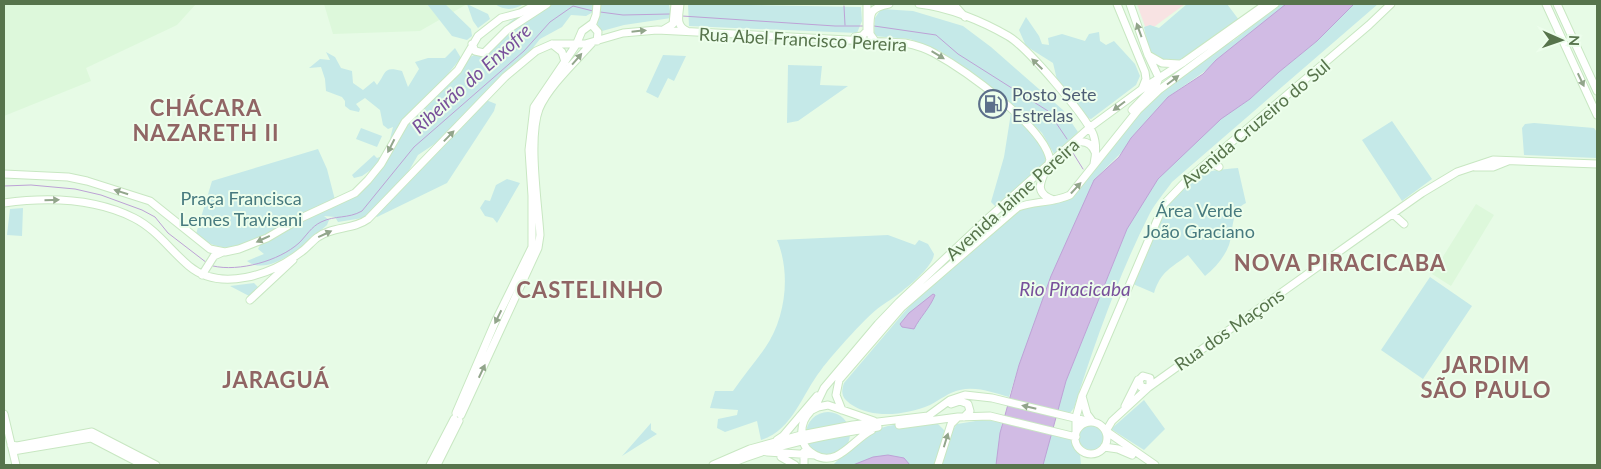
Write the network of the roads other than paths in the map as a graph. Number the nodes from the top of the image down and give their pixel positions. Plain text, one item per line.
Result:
1 (537, 4) edge
2 (547, 4) edge
3 (674, 4) edge
4 (680, 4) edge
5 (867, 4) edge
6 (889, 4) edge
7 (918, 4) edge
8 (924, 4) edge
9 (947, 4) edge
10 (1117, 4) edge
11 (1130, 4) edge
12 (1266, 4) edge
13 (1275, 4) edge
14 (1390, 4) edge
15 (1546, 4) edge
16 (1557, 4) edge
17 (597, 5) edge
18 (1560, 12) junction
19 (869, 14) junction
20 (1551, 16) junction
21 (965, 17) junction
22 (501, 18) junction
23 (676, 24) junction
24 (592, 25) junction
25 (1567, 26) junction
26 (508, 30) junction
27 (662, 30) junction
28 (868, 30) junction
29 (1558, 31) junction
30 (689, 32) junction
31 (580, 36) junction
32 (842, 39) junction
33 (875, 41) junction
34 (591, 43) junction
35 (472, 44) junction
36 (552, 44) junction
37 (576, 45) junction
38 (1148, 55) junction
39 (565, 62) junction
40 (1184, 62) junction
41 (1159, 78) junction
42 (1142, 89) junction
43 (1597, 91) edge
44 (1597, 116) edge
45 (1090, 128) junction
46 (1115, 138) junction
47 (1073, 144) junction
48 (1095, 156) junction
49 (1212, 159) junction
50 (1596, 164) edge
51 (1093, 167) junction
52 (1219, 167) dead end
53 (1047, 169) junction
54 (4, 174) edge
55 (1054, 200) junction
56 (4, 203) edge
57 (1393, 214) junction
58 (1404, 224) dead end
59 (210, 248) junction
60 (226, 252) junction
61 (300, 253) junction
62 (209, 262) junction
63 (202, 275) junction
64 (253, 276) junction
65 (211, 277) junction
66 (267, 285) junction
67 (250, 300) dead end
68 (1163, 375) junction
69 (1149, 377) junction
70 (1138, 380) junction
71 (824, 388) junction
72 (1148, 388) junction
73 (1082, 396) junction
74 (940, 409) junction
75 (843, 410) junction
76 (812, 411) junction
77 (1122, 412) junction
78 (4, 414) edge
79 (800, 416) junction
80 (457, 417) junction
81 (961, 417) junction
82 (1076, 417) junction
83 (1112, 421) junction
84 (1095, 423) junction
85 (879, 425) junction
86 (854, 428) junction
87 (1106, 431) junction
88 (1076, 435) junction
89 (803, 440) junction
90 (770, 443) junction
91 (1104, 447) junction
92 (12, 448) junction
93 (848, 448) junction
94 (764, 452) junction
95 (804, 455) junction
96 (815, 455) junction
97 (839, 456) junction
98 (16, 465) edge
99 (143, 465) edge
100 (156, 465) edge
101 (430, 465) edge
102 (437, 465) edge
103 (713, 465) edge
104 (727, 465) edge
105 (795, 465) edge
106 (804, 465) edge
107 (830, 465) edge
108 (938, 465) edge
109 (1148, 465) edge
110 (1156, 465) edge

1 - 22 main road
2 - 26 main road
3 - 23 main road
4 - 23 main road
5 - 19 main road
6 - 19 main road
7 - 8 main road
8 - 21 main road
9 - 21 main road
10 - 42 main road
38 -> 11 main road
12 - 40 main road, Avenida Jaime Pereira
46 -> 13 main road, Avenida Jaime Pereira
14 - 49 main road, Avenida Cruzeiro do Sul
15 - 20 main road
16 - 18 main road
17 - 24 main road
18 - 20 main road
18 - 25 main road
19 - 28 main road
20 - 29 main road
45 -> 21 main road
22 - 26 main road
22 - 35 main road
23 - 27 main road
23 - 30 main road
24 - 31 main road
24 - 34 main road
25 - 29 main road
25 - 43 main road
26 - 35 main road
27 - 30 main road, Rua Abel Francisco Pereira
34 -> 27 main road, Rua Abel Francisco Pereira
28 - 32 main road
28 - 33 main road
29 -> 44 main road
30 - 32 main road, Rua Abel Francisco Pereira
31 - 34 main road
31 - 37 main road
32 - 33 main road, Rua Abel Francisco Pereira
33 -> 53 main road, Rua Abel Francisco Pereira
34 - 37 main road, Rua Abel Francisco Pereira
80 -> 34 main road
35 -> 60 main road
36 - 37 main road, Rua Abel Francisco Pereira
36 - 39 main road
61 -> 36 main road
37 - 39 main road
38 - 40 main road
38 - 41 main road
39 -> 80 main road
40 - 41 main road, Avenida Jaime Pereira
41 - 42 main road, Avenida Jaime Pereira
41 - 46 main road
42 -> 45 main road, Avenida Jaime Pereira
45 - 47 main road, Avenida Jaime Pereira
45 - 48 main road
46 - 51 main road, Avenida Jaime Pereira
47 - 48 main road
47 - 53 main road, Avenida Jaime Pereira
48 - 51 main road
49 - 52 main road
49 - 73 main road, Avenida Cruzeiro do Sul
50 - 57 main road, Rua dos Maçons
55 -> 51 main road, Avenida Jaime Pereira
53 - 55 main road, Rua Abel Francisco Pereira
53 - 71 main road, Avenida Jaime Pereira
59 -> 54 main road
55 - 75 main road, Avenida Jaime Pereira
56 -> 63 main road
57 - 58 main road
57 - 68 main road, Rua dos Maçons
59 - 60 main road
59 - 62 main road
60 - 62 main road
61 - 64 main road
61 - 66 main road
62 - 63 main road
62 - 65 main road
63 - 65 main road
64 - 65 main road
64 - 66 main road
66 - 67 main road
68 - 69 main road, Rua dos Maçons
68 - 72 main road, Rua dos Maçons
69 - 70 main road
69 - 72 main road
70 - 72 main road
70 - 77 main road, Rua dos Maçons
71 - 76 main road, Avenida Jaime Pereira
71 - 79 main road
72 - 77 main road, Rua dos Maçons
73 - 82 main road, Avenida Cruzeiro do Sul
73 - 84 main road
74 - 81 main road
82 -> 74 main road
74 - 85 main road
75 - 76 main road
75 - 85 main road
75 - 86 main road
76 - 79 main road
76 - 89 main road, Avenida Jaime Pereira
77 - 83 main road, Rua dos Maçons
78 - 92 main road
79 - 90 main road
80 - 101 main road
80 - 102 main road
81 - 85 main road
81 - 88 main road
108 -> 81 main road
82 - 84 main road
82 - 88 main road, Avenida Cruzeiro do Sul
83 - 84 main road, Rua dos Maçons
83 - 87 main road, Rua dos Maçons
84 - 87 main road
84 - 88 main road
85 - 86 main road
85 - 93 main road
86 - 89 main road
86 - 93 main road
87 - 91 main road
87 - 110 main road
88 - 91 main road
89 - 90 main road
89 - 94 main road
89 - 95 main road, Avenida Jaime Pereira
89 - 96 main road
90 - 103 main road
91 - 109 main road
92 - 98 main road
92 - 99 main road
92 - 100 main road
93 - 97 main road
94 - 95 main road
94 - 104 main road
94 - 105 main road
95 - 96 main road
95 - 106 main road, Avenida Jaime Pereira
96 - 97 main road
97 - 107 main road

